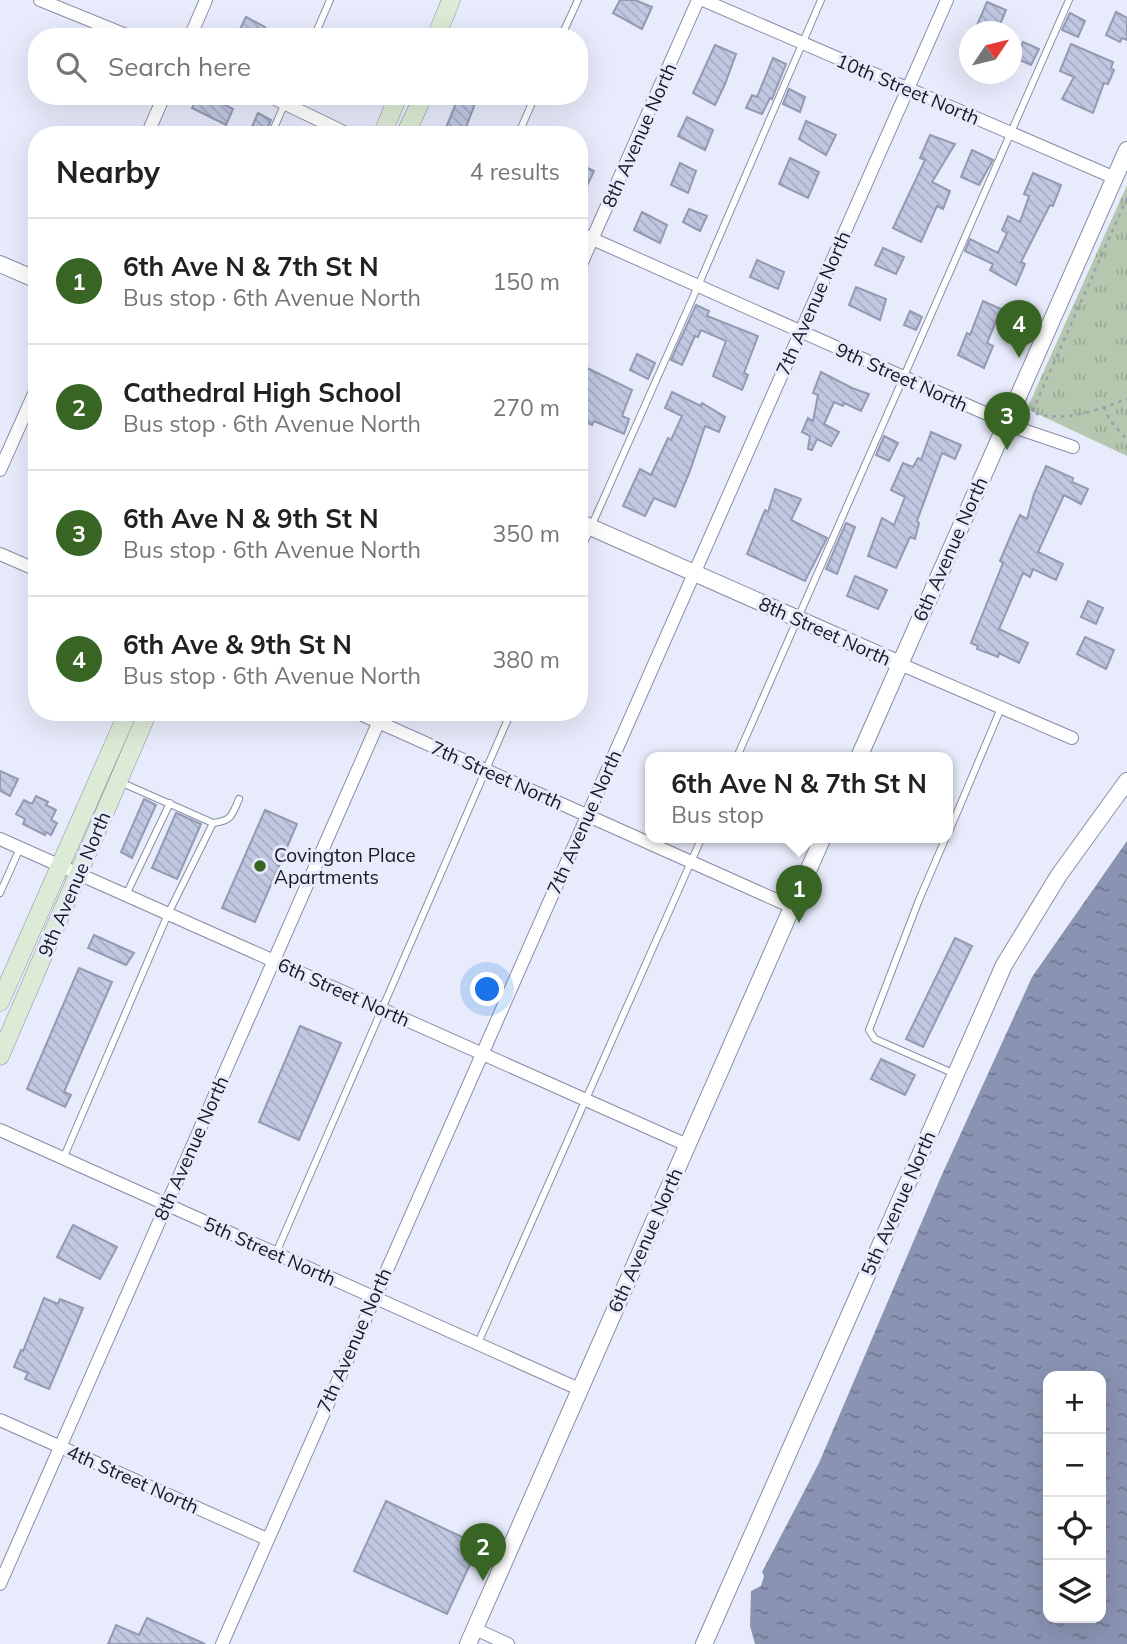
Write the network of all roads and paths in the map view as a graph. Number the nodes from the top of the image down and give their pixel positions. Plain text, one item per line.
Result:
1 (40, 0) edge
2 (206, 0) edge
3 (330, 0) edge
4 (451, 0) edge
5 (578, 0) edge
6 (700, 0) edge
7 (821, 0) edge
8 (947, 0) edge
9 (1069, 0) edge
10 (109, 28) edge
11 (194, 28) edge
12 (318, 28) edge
13 (440, 28) edge
14 (565, 28) edge
15 (802, 43) junction
16 (907, 89) junction
17 (160, 105) edge
18 (284, 105) edge
19 (295, 105) edge
20 (394, 105) edge
21 (418, 105) edge
22 (531, 105) edge
23 (151, 126) edge
24 (275, 126) edge
25 (334, 126) edge
26 (386, 126) edge
27 (409, 126) edge
28 (522, 126) edge
29 (1011, 134) junction
30 (1127, 150) edge
31 (1115, 178) junction
32 (1127, 198) edge
33 (588, 237) edge
34 (593, 239) junction
35 (588, 250) edge
36 (0, 264) edge
37 (28, 276) edge
38 (698, 286) junction
39 (800, 332) junction
40 (903, 377) junction
41 (1127, 399) edge
42 (28, 407) edge
43 (1104, 407) junction
44 (1006, 422) junction
45 (1127, 440) edge
46 (1073, 447) dead end
47 (0, 470) edge
48 (588, 518) edge
49 (588, 525) edge
50 (0, 554) edge
51 (28, 566) edge
52 (694, 573) junction
53 (798, 619) junction
54 (900, 664) junction
55 (1002, 708) junction
56 (124, 721) edge
57 (144, 721) edge
58 (379, 721) edge
59 (389, 721) edge
60 (507, 721) edge
61 (1072, 738) dead end
62 (739, 752) edge
63 (861, 752) edge
64 (486, 770) junction
65 (1127, 781) edge
66 (118, 782) junction
67 (239, 799) dead end
68 (170, 803) junction
69 (587, 815) junction
70 (953, 822) edge
71 (214, 823) junction
72 (0, 839) edge
73 (645, 841) edge
74 (649, 843) edge
75 (699, 843) edge
76 (820, 843) edge
77 (944, 843) edge
78 (20, 848) junction
79 (691, 862) junction
80 (60, 865) junction
81 (79, 873) junction
82 (0, 893) edge
83 (126, 895) junction
84 (792, 907) junction
85 (168, 914) junction
86 (273, 961) junction
87 (0, 1002) edge
88 (381, 1009) junction
89 (481, 1053) junction
90 (0, 1056) edge
91 (955, 1074) junction
92 (585, 1100) junction
93 (0, 1130) edge
94 (687, 1145) junction
95 (63, 1159) junction
96 (166, 1204) junction
97 (276, 1254) junction
98 (374, 1297) junction
99 (478, 1343) junction
100 (579, 1389) junction
101 (0, 1420) edge
102 (59, 1446) junction
103 (267, 1539) junction
104 (0, 1584) edge
105 (471, 1637) edge
106 (222, 1644) edge
107 (508, 1644) edge
108 (704, 1644) edge

1 - 10 street
2 - 11 street
3 - 12 lane
4 - 13 main road
5 - 14 lane
6 - 15 street, 10th Street North
6 - 34 street, 8th Avenue North
7 - 15 lane
8 - 16 street, 7th Avenue North
9 - 29 lane
15 - 16 street, 10th Street North
15 - 38 lane
16 - 29 street, 10th Street North
16 - 39 street, 7th Avenue North
17 - 23 street
18 - 24 lane
19 - 25 street
20 - 26 main road
21 - 27 main road
22 - 28 lane
29 - 31 street, 10th Street North
29 - 40 lane
30 - 31 street, 6th Avenue North
31 - 44 street, 6th Avenue North
32 - 43 path
33 - 34 street, 9th Street North
34 - 35 street, 8th Avenue North
34 - 38 street, 9th Street North
36 - 37 street
38 - 39 street, 9th Street North
38 - 48 lane
39 - 40 street, 9th Street North
39 - 52 street, 7th Avenue North
40 - 44 street, 9th Street North
40 - 53 lane
41 - 43 path
42 - 47 street
43 - 45 path
44 - 46 street, 9th Street North
44 - 54 street, 6th Avenue North
49 - 52 street, 8th Street North
50 - 51 street
52 - 53 street, 8th Street North
52 - 69 street, 7th Avenue North
53 - 54 street, 8th Street North
53 - 62 lane
54 - 55 street, 8th Street North
54 - 63 street, 6th Avenue North
55 - 61 street, 8th Street North
55 - 70 lane
56 - 80 main road, 9th Avenue North
57 - 66 main road, 9th Avenue North
58 - 86 street, 8th Avenue North
59 - 64 street, 7th Street North
60 - 64 lane
64 - 69 street, 7th Street North
64 - 88 lane
65 - 91 street, 5th Avenue North
66 - 68 lane
66 - 81 main road, 9th Avenue North
67 - 71 lane
68 - 71 lane
68 - 83 lane
69 - 73 street, 7th Street North
69 - 89 street, 7th Avenue North
71 - 85 lane
72 - 78 street, 6th Street North
74 - 79 street, 7th Street North
75 - 79 lane
76 - 84 street, 6th Avenue North
77 - 91 lane
78 - 80 street, 6th Street North
78 - 82 lane
79 - 84 street, 7th Street North
79 - 92 lane
80 - 81 street, 6th Street North
80 - 87 main road, 9th Avenue North
81 - 83 street, 6th Street North
81 - 90 main road, 9th Avenue North
83 - 85 street, 6th Street North
84 - 94 street, 6th Avenue North
85 - 86 street, 6th Street North
85 - 95 lane
86 - 88 street, 6th Street North
86 - 96 street, 8th Avenue North
88 - 89 street, 6th Street North
88 - 97 lane
89 - 92 street, 6th Street North
89 - 98 street, 7th Avenue North
91 - 108 street, 5th Avenue North
92 - 94 street, 6th Street North
92 - 99 lane
93 - 95 street, 5th Street North
94 - 100 street, 6th Avenue North
95 - 96 street, 5th Street North
96 - 97 street, 5th Street North
96 - 102 street, 8th Avenue North
97 - 98 street, 5th Street North
98 - 99 street, 5th Street North
98 - 103 street, 7th Avenue North
99 - 100 street, 5th Street North
100 - 105 street, 6th Avenue North
101 - 102 street, 4th Street North
102 - 103 street, 4th Street North
102 - 104 street, 8th Avenue North
103 - 106 street, 7th Avenue North
105 - 107 street

